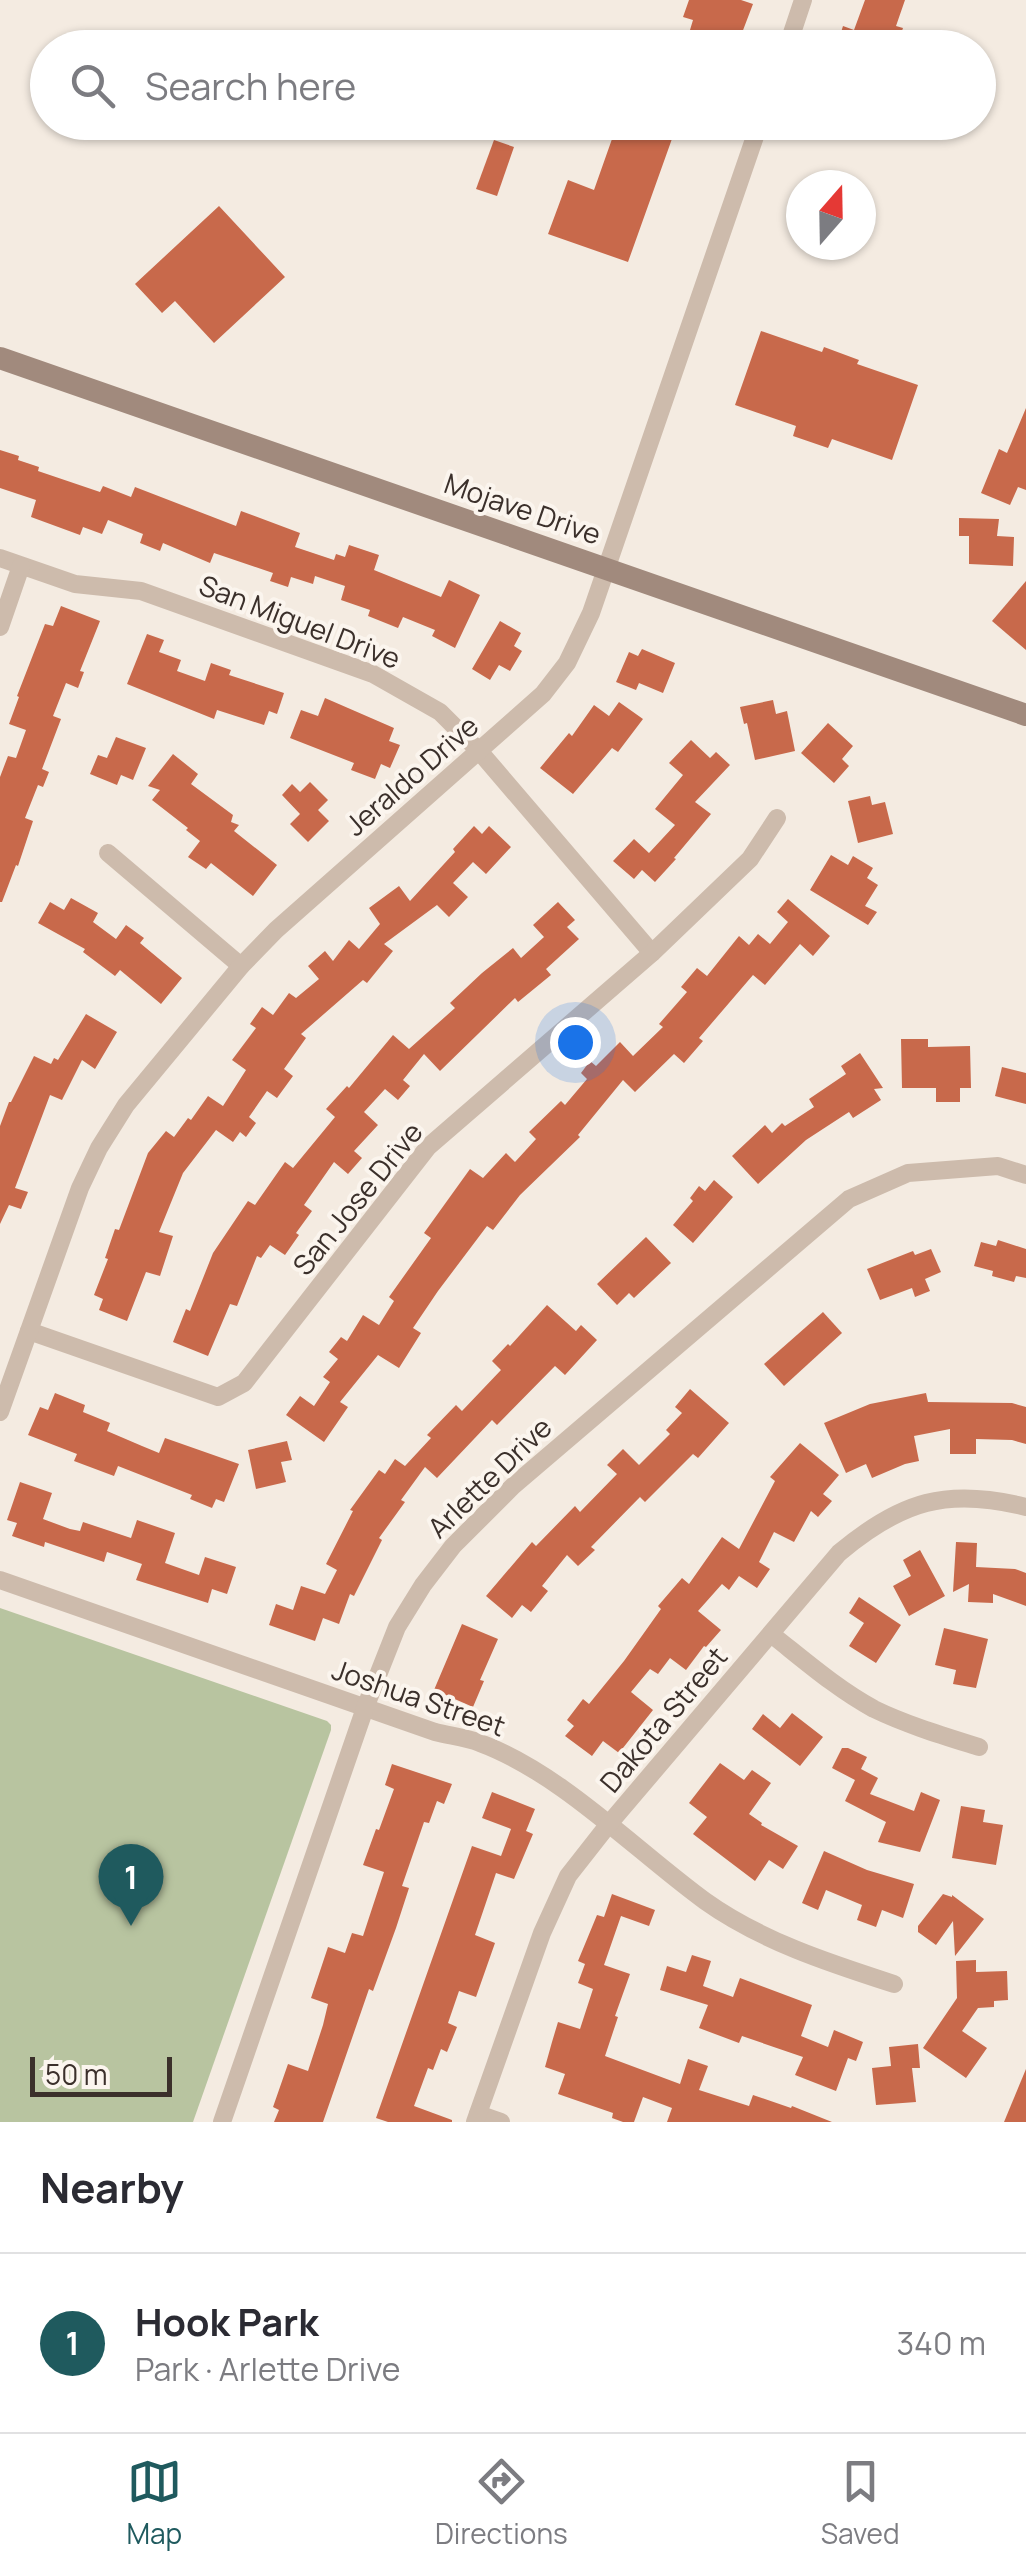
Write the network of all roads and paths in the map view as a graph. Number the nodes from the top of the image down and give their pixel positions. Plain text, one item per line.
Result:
1 (803, 0) edge
2 (792, 30) edge
3 (754, 140) edge
4 (0, 358) edge
5 (0, 558) edge
6 (21, 566) junction
7 (606, 569) junction
8 (0, 627) edge
9 (1026, 715) edge
10 (480, 752) junction
11 (778, 818) dead end
12 (108, 853) dead end
13 (652, 952) junction
14 (242, 966) junction
15 (1026, 1175) edge
16 (29, 1330) junction
17 (0, 1412) edge
18 (1026, 1507) edge
19 (0, 1580) edge
20 (771, 1634) junction
21 (365, 1708) junction
22 (979, 1748) dead end
23 (608, 1825) junction
24 (894, 1984) dead end
25 (476, 2118) edge
26 (222, 2122) edge
27 (501, 2122) edge

1 - 2 street
3 - 7 street, Jeraldo Drive
4 - 7 main road, Mojave Drive
5 - 6 street, San Miguel Drive
6 - 8 street
6 - 10 street, San Miguel Drive
7 - 9 main road, Mojave Drive
7 - 10 street, Jeraldo Drive
10 - 13 street, San Miguel Drive
10 - 14 street, Jeraldo Drive
11 - 13 street, San Jose Drive
12 - 14 street
13 - 16 street, San Jose Drive
14 - 16 street, Jeraldo Drive
15 - 21 street, Arlette Drive
16 - 17 street, Jeraldo Drive
18 - 20 street, Dakota Street
19 - 21 street, Joshua Street
20 - 22 street
20 - 23 street, Dakota Street
21 - 23 street, Joshua Street
21 - 26 street, Arlette Drive
23 - 24 street, Joshua Street
23 - 25 street, Dakota Street
25 - 27 street

